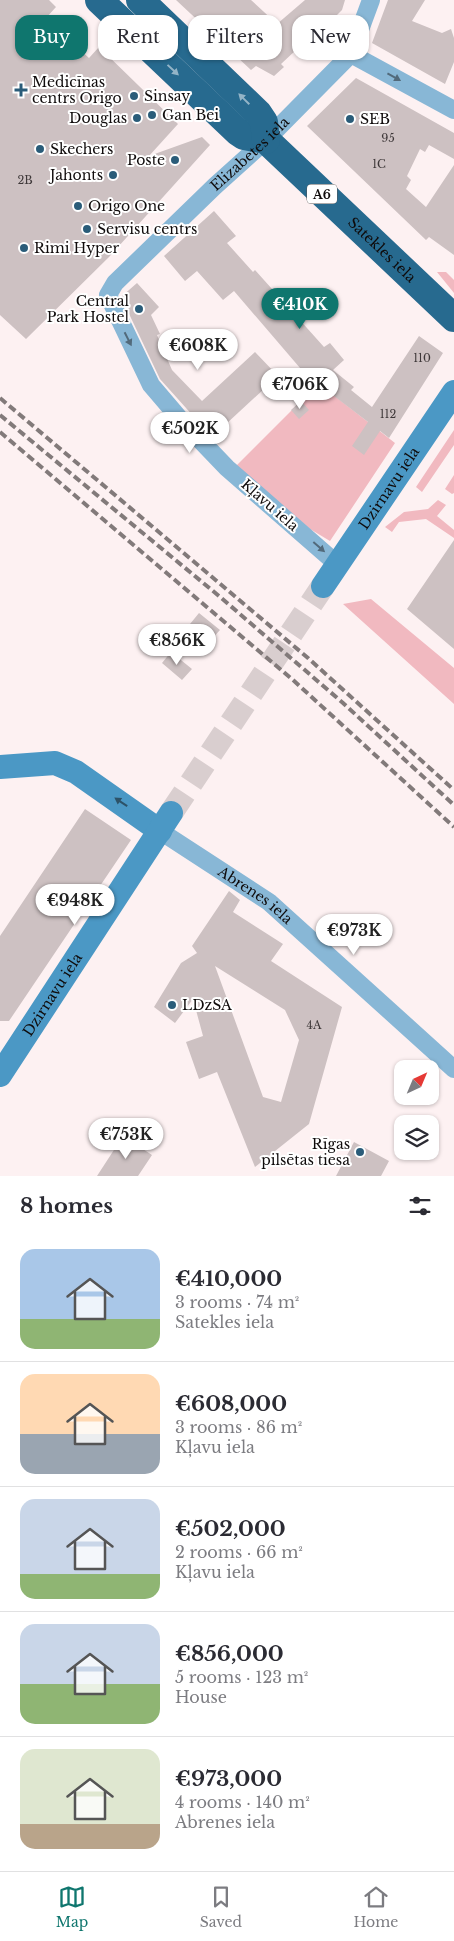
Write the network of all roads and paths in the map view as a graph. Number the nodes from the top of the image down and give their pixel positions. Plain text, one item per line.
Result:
1 (99, 0) edge
2 (140, 0) edge
3 (371, 0) edge
4 (365, 15) edge
5 (345, 60) edge
6 (362, 60) edge
7 (454, 110) edge
8 (266, 140) junction
9 (108, 295) joint
10 (454, 318) edge
11 (454, 392) edge
12 (337, 564) junction
13 (323, 586) tunnel mouth
14 (0, 767) edge
15 (166, 822) junction
16 (2, 1065) edge
17 (454, 1070) edge

1 -> 8 highway, Satekles iela
8 -> 2 highway
3 - 4 street, Elizabetes iela
5 - 8 street, Elizabetes iela
6 -> 7 street
8 - 9 street, Elizabetes iela
8 - 10 highway, Satekles iela / A6
9 -> 12 street, Kļavu iela
11 - 12 street, Dzirnavu iela
12 - 13 street, Dzirnavu iela
15 -> 14 street
15 - 16 street, Dzirnavu iela
15 - 17 street, Abrenes iela

